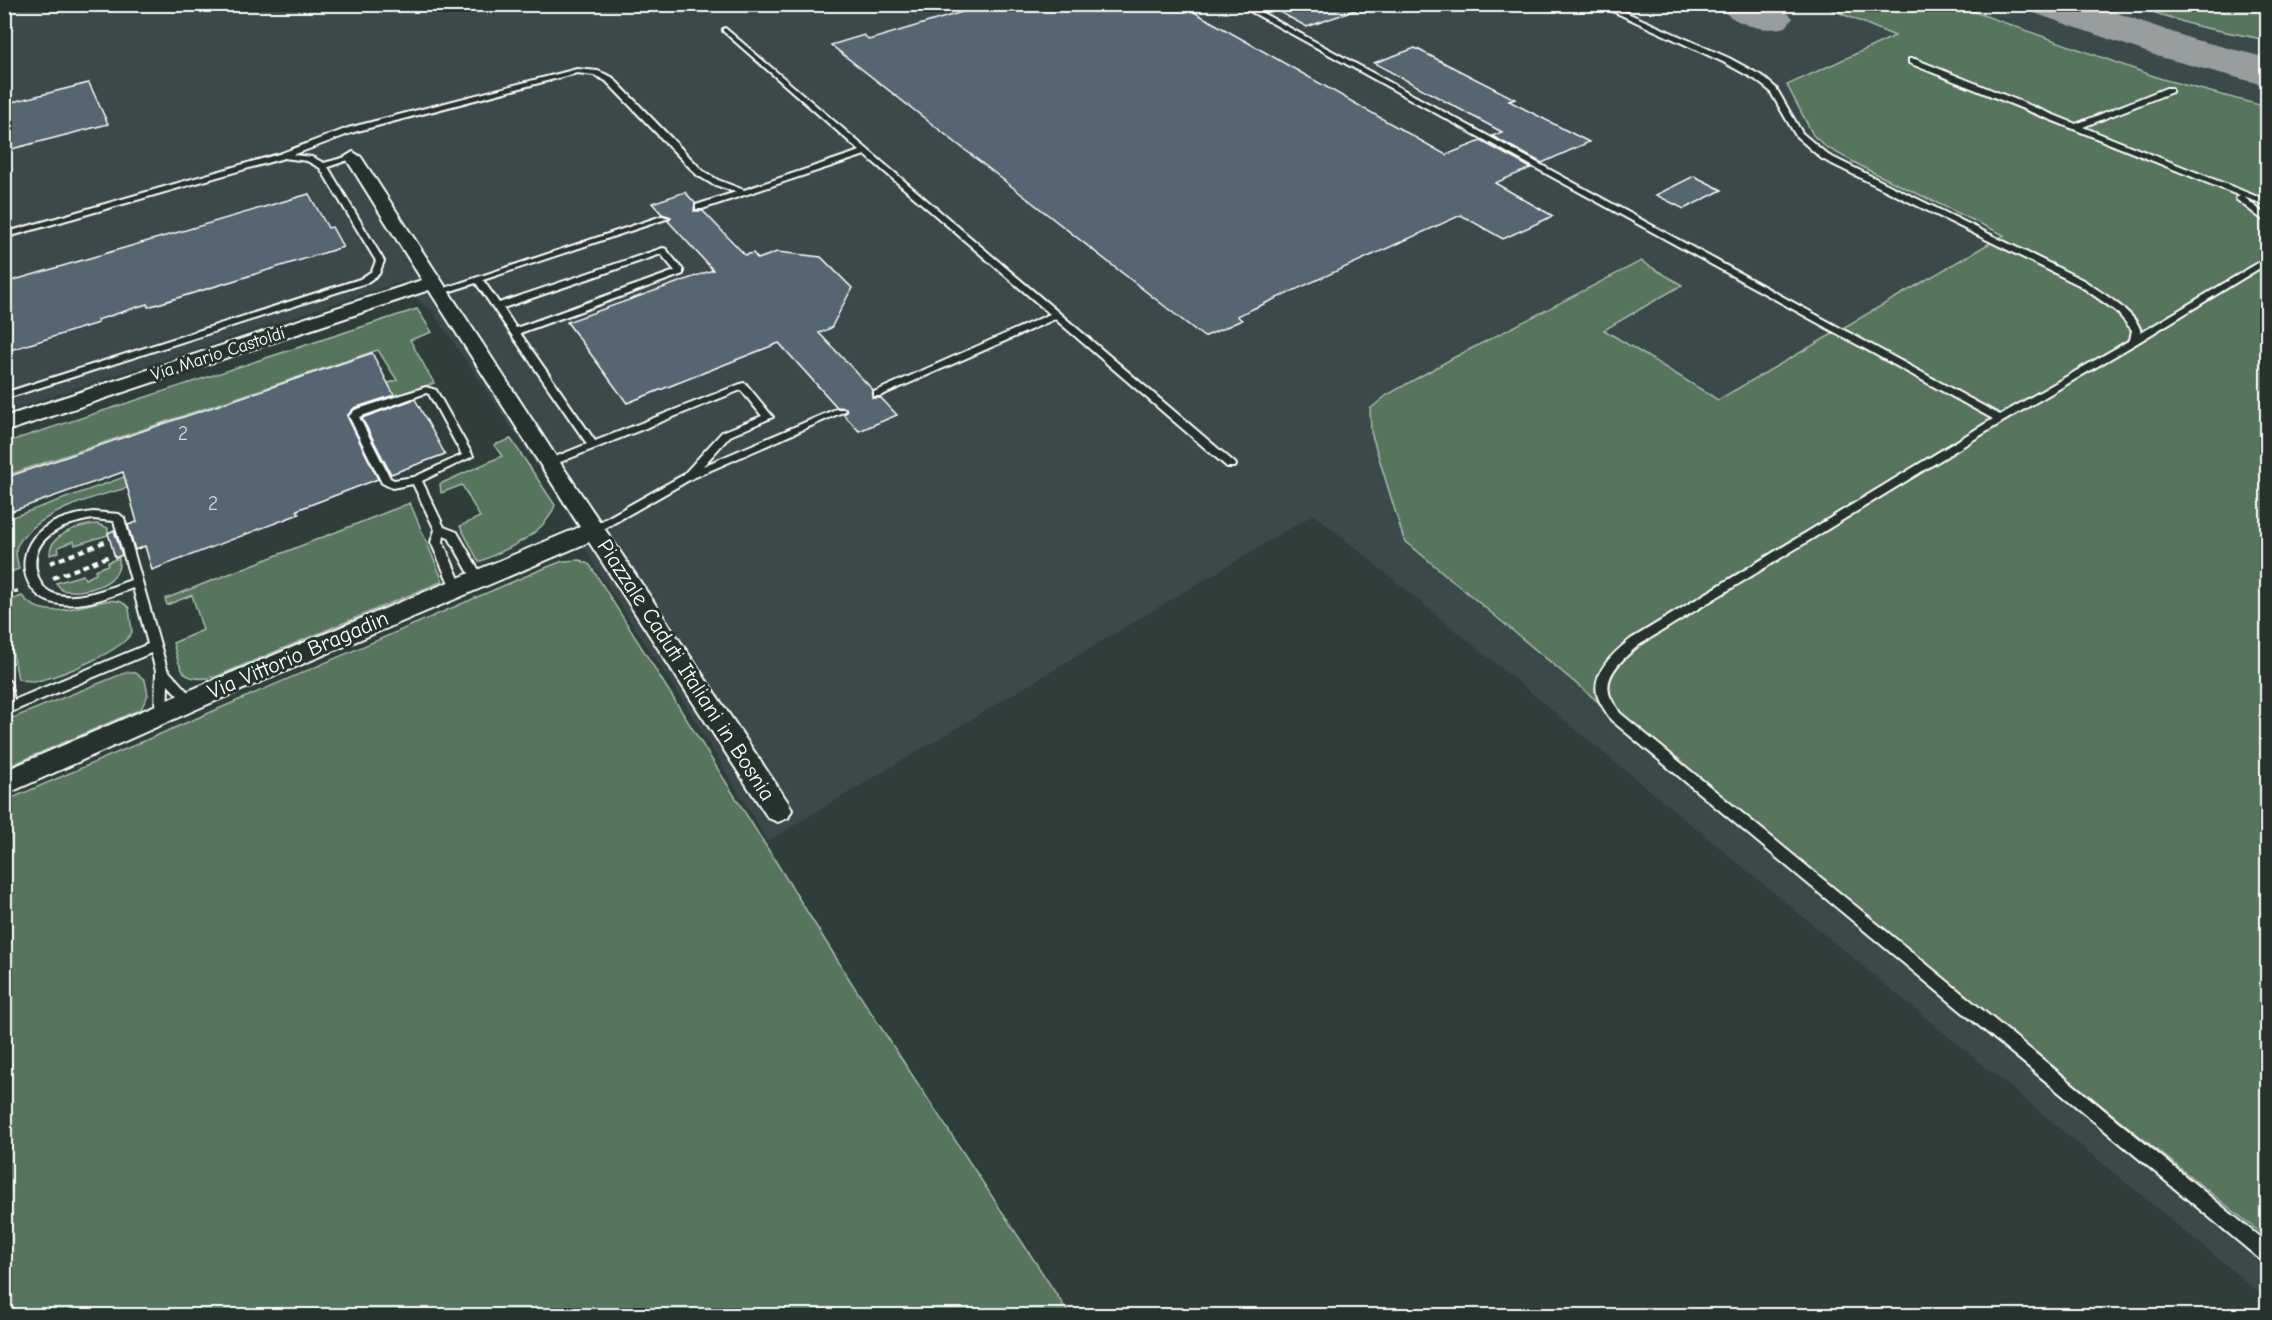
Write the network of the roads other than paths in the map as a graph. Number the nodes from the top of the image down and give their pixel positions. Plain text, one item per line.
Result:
1 (1240, 4) edge
2 (1600, 4) edge
3 (724, 30) dead end
4 (1912, 61) dead end
5 (2169, 90) dead end
6 (2076, 127) junction
7 (866, 152) junction
8 (282, 156) junction
9 (352, 157) joint
10 (323, 166) junction
11 (2193, 174) junction
12 (743, 192) junction
13 (2268, 204) edge
14 (699, 207) dead end
15 (665, 218) dead end
16 (2268, 222) edge
17 (4, 236) edge
18 (2268, 259) edge
19 (478, 279) junction
20 (435, 288) junction
21 (497, 307) junction
22 (1056, 315) junction
23 (514, 332) junction
24 (2134, 341) junction
25 (877, 394) dead end
26 (4, 396) edge
27 (840, 411) dead end
28 (2000, 419) junction
29 (4, 425) edge
30 (593, 446) junction
31 (549, 463) junction
32 (1231, 465) dead end
33 (687, 477) junction
34 (416, 480) junction
35 (440, 530) junction
36 (593, 531) junction
37 (136, 582) junction
38 (468, 584) junction
39 (155, 646) junction
40 (162, 671) junction
41 (4, 682) edge
42 (190, 701) junction
43 (7, 709) edge
44 (161, 714) junction
45 (4, 784) edge
46 (778, 810) dead end
47 (2268, 1255) edge

1 - 28 lane
2 - 24 lane
3 - 7 lane
4 - 6 lane
5 - 6 lane
6 - 11 lane
7 - 12 lane
7 - 22 lane
8 - 10 lane
8 - 12 lane
8 - 17 lane
9 - 10 lane
9 - 20 street, Piazzale Caduti Italiani in Bosnia
10 - 26 lane
11 - 13 lane
11 - 16 lane
12 - 14 lane
15 - 19 lane
18 - 24 lane
19 - 20 lane
19 - 21 lane
20 - 29 street, Via Mario Castoldi
20 - 31 street, Piazzale Caduti Italiani in Bosnia
21 - 23 lane
21 - 23 lane
22 - 25 lane
22 - 32 lane
23 - 30 lane
24 - 28 lane
27 - 33 lane, Piazzale Caduti Italiani in Bosnia
28 - 47 lane
30 - 31 lane
30 - 33 lane
31 - 36 street, Piazzale Caduti Italiani in Bosnia
33 - 36 lane, Piazzale Caduti Italiani in Bosnia
34 - 34 lane
34 - 35 lane
35 - 38 lane
35 - 38 lane
36 - 38 street, Via Vittorio Bragadin
36 - 46 street, Piazzale Caduti Italiani in Bosnia
37 - 37 lane
37 - 39 lane
38 - 42 street, Via Vittorio Bragadin
39 - 40 lane
39 - 43 lane
40 - 42 lane
40 - 44 lane
41 - 43 lane
42 - 44 street, Via Vittorio Bragadin
44 - 45 street, Via Vittorio Bragadin

